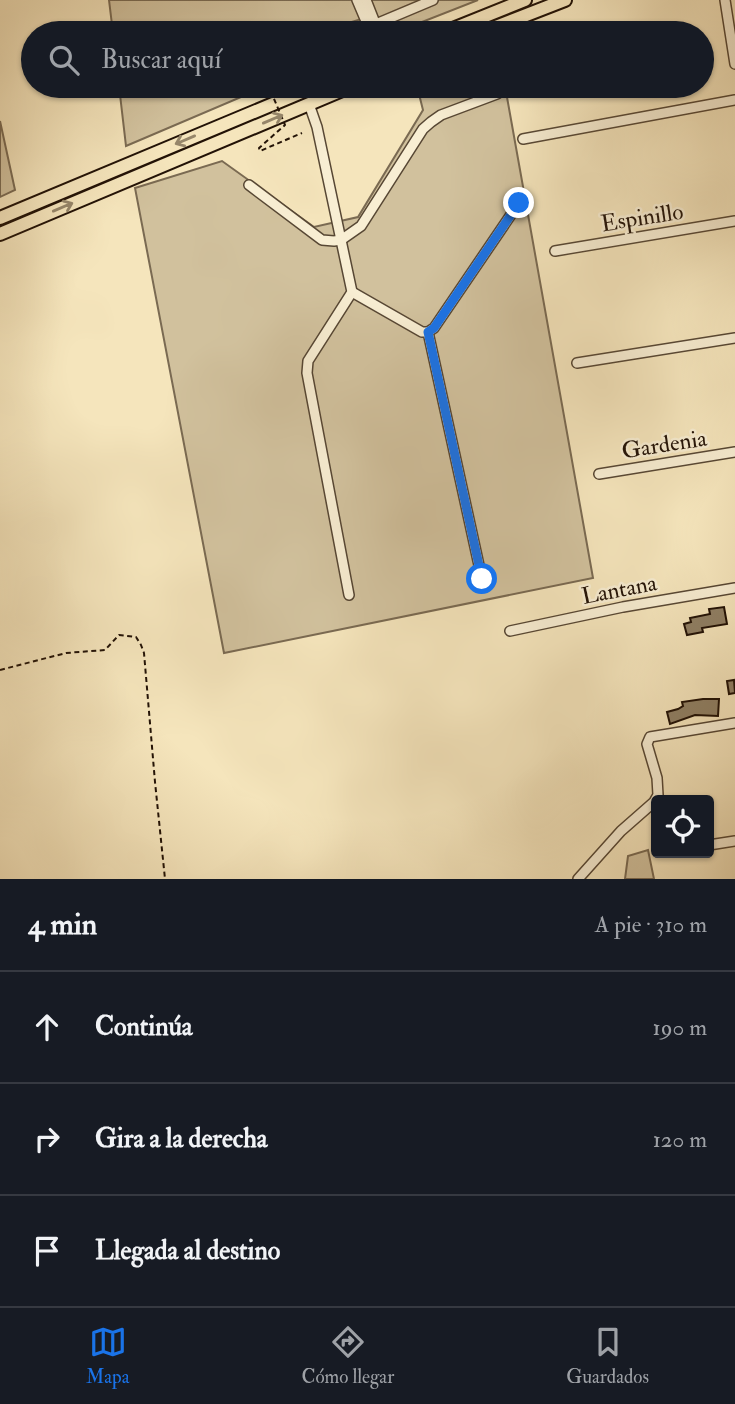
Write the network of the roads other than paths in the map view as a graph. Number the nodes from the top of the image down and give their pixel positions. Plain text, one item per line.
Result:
1 (357, 0) edge
2 (366, 0) edge
3 (433, 0) edge
4 (525, 0) edge
5 (565, 0) edge
6 (725, 0) edge
7 (511, 3) edge
8 (370, 21) edge
9 (372, 21) edge
10 (392, 21) edge
11 (470, 21) edge
12 (511, 21) edge
13 (735, 64) edge
14 (287, 98) edge
15 (323, 98) edge
16 (487, 98) edge
17 (735, 100) edge
18 (309, 104) junction
19 (523, 139) dead end
20 (249, 185) dead end
21 (519, 203) dead end
22 (0, 218) edge
23 (735, 222) edge
24 (0, 234) edge
25 (341, 240) junction
26 (555, 251) dead end
27 (352, 292) junction
28 (428, 332) junction
29 (735, 338) edge
30 (577, 363) dead end
31 (735, 452) edge
32 (599, 474) dead end
33 (482, 579) dead end
34 (735, 588) edge
35 (349, 595) dead end
36 (510, 631) dead end
37 (735, 723) edge
38 (735, 841) edge
39 (714, 844) edge
40 (578, 879) edge

1 - 8 street
2 - 9 street
3 - 10 street
4 - 7 main road
5 - 12 main road
6 - 13 street
7 - 11 main road
14 -> 22 main road
15 - 18 main road
16 - 25 street
17 - 19 street
24 -> 18 main road
18 - 25 street
20 - 25 street
21 - 28 street
23 - 26 street, Espinillo
25 - 27 street
27 - 28 street
27 - 35 street
28 - 33 street
29 - 30 street
31 - 32 street, Gardenia
34 - 36 street, Lantana
37 - 40 street
38 - 39 street

